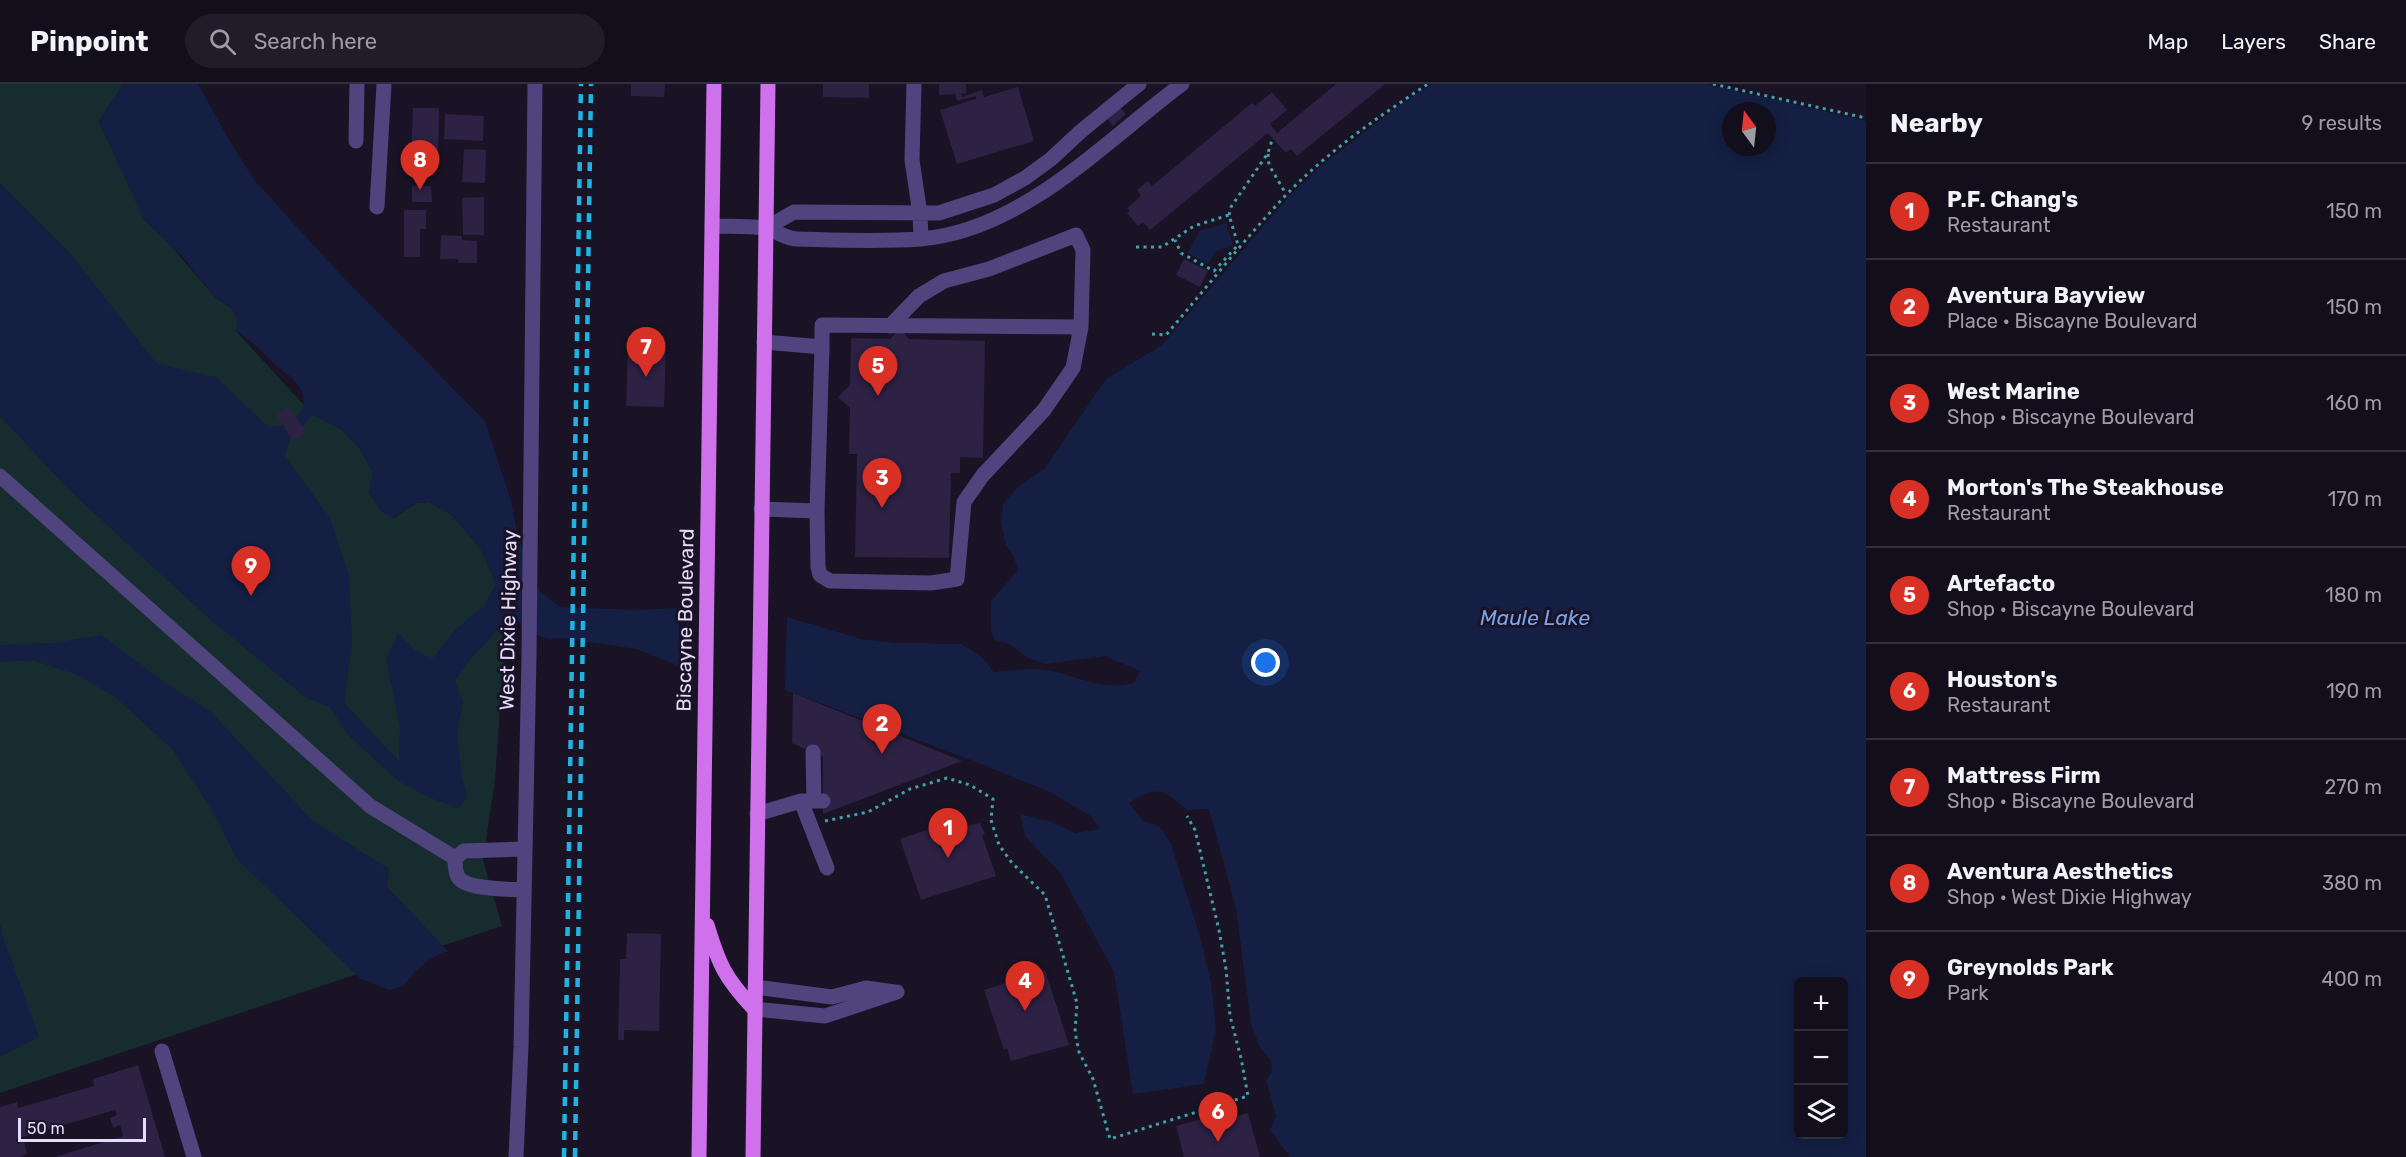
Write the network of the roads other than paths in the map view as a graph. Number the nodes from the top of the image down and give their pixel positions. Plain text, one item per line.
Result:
1 (357, 84) edge
2 (384, 84) edge
3 (536, 84) edge
4 (714, 84) edge
5 (768, 84) edge
6 (914, 84) edge
7 (1182, 84) edge
8 (1134, 85) edge
9 (1147, 110) junction
10 (356, 141) dead end
11 (377, 207) dead end
12 (920, 214) junction
13 (712, 226) junction
14 (766, 228) junction
15 (921, 239) junction
16 (890, 326) junction
17 (1081, 327) junction
18 (764, 342) junction
19 (822, 346) junction
20 (0, 476) edge
21 (0, 493) edge
22 (25, 499) junction
23 (761, 509) junction
24 (817, 511) junction
25 (813, 752) dead end
26 (813, 801) junction
27 (757, 814) junction
28 (524, 849) junction
29 (455, 858) junction
30 (827, 868) dead end
31 (524, 890) junction
32 (702, 911) junction
33 (755, 987) junction
34 (754, 1009) junction
35 (162, 1051) dead end
36 (194, 1157) edge
37 (516, 1157) edge
38 (699, 1157) edge
39 (753, 1157) edge

1 - 10 street
2 - 11 street
3 - 28 street, West Dixie Highway
4 - 13 main road, Biscayne Boulevard
5 - 14 main road
6 - 12 street
7 - 9 street
8 - 9 street
8 - 12 street
9 - 15 street
12 - 14 street
12 - 15 street
13 - 14 street
13 - 32 main road, Biscayne Boulevard
14 - 15 street
14 - 18 main road
16 - 17 street
16 - 17 street
16 - 19 street
17 - 24 street
18 - 19 street
18 - 23 main road
19 - 24 street
20 - 22 street
21 - 22 street
22 - 29 street
23 - 24 street
23 - 27 main road
25 - 26 street
26 - 27 street
26 - 30 street
27 - 33 main road
28 - 29 street
28 - 31 street, West Dixie Highway
29 - 31 street
31 - 37 street, West Dixie Highway
32 - 34 main road
32 - 38 main road, Biscayne Boulevard
33 - 34 main road
33 - 34 street
34 - 39 main road
35 - 36 street

